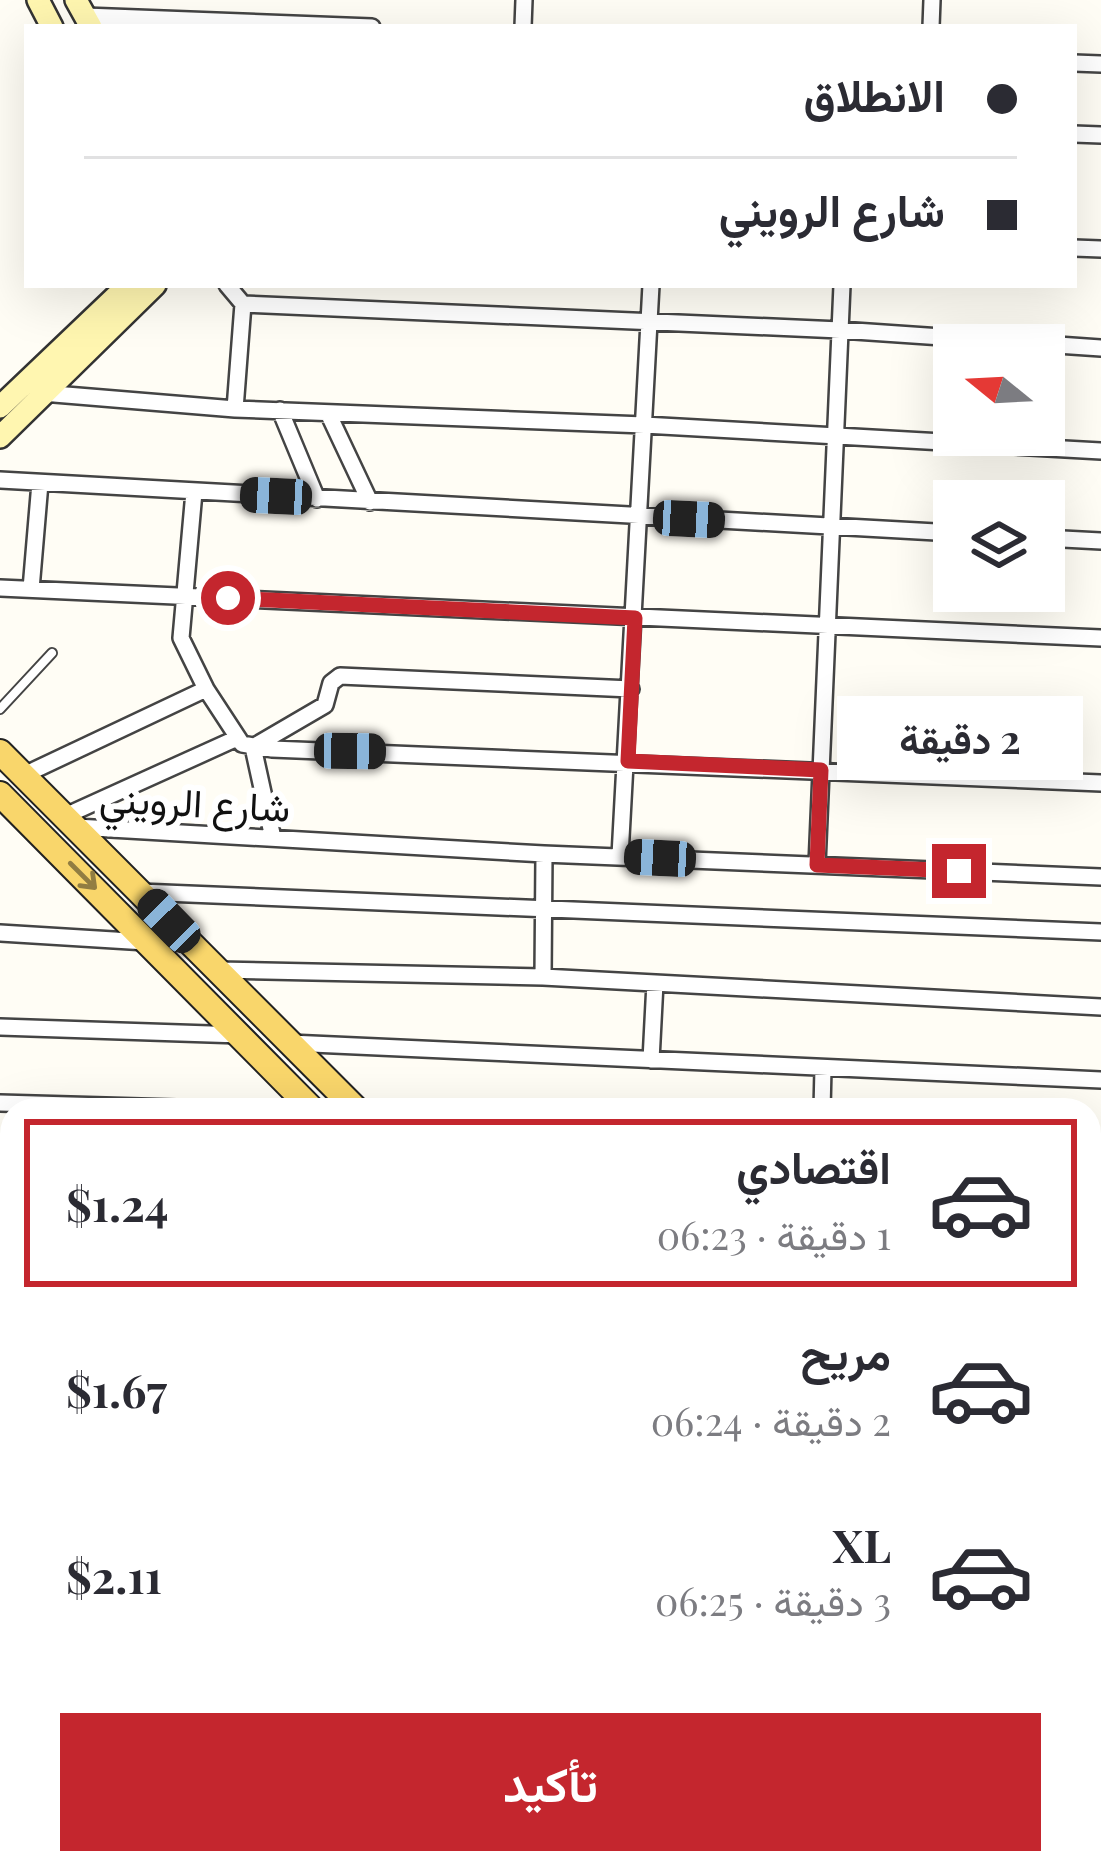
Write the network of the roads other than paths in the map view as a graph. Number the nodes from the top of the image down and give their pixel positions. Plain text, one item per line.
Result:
1 (84, 14) edge
2 (306, 24) edge
3 (125, 288) edge
4 (152, 288) edge
5 (230, 288) edge
6 (651, 288) edge
7 (842, 288) edge
8 (243, 304) junction
9 (650, 322) junction
10 (840, 330) junction
11 (1101, 348) edge
12 (42, 393) junction
13 (0, 407) edge
14 (236, 409) junction
15 (280, 410) junction
16 (328, 412) junction
17 (644, 425) junction
18 (836, 436) junction
19 (0, 437) edge
20 (1101, 451) edge
21 (0, 480) edge
22 (40, 483) junction
23 (194, 492) junction
24 (316, 499) junction
25 (370, 502) junction
26 (641, 517) junction
27 (832, 527) junction
28 (933, 532) edge
29 (1065, 539) edge
30 (1101, 541) edge
31 (0, 588) edge
32 (32, 589) junction
33 (183, 596) junction
34 (635, 618) junction
35 (827, 627) junction
36 (1101, 638) edge
37 (52, 653) dead end
38 (206, 689) junction
39 (631, 689) junction
40 (0, 709) edge
41 (235, 739) junction
42 (254, 747) junction
43 (0, 752) edge
44 (628, 761) junction
45 (821, 770) junction
46 (24, 775) junction
47 (1101, 783) edge
48 (0, 794) edge
49 (12, 815) edge
50 (70, 822) junction
51 (273, 838) junction
52 (544, 854) junction
53 (620, 856) junction
54 (817, 865) junction
55 (1101, 877) edge
56 (140, 892) junction
57 (543, 910) junction
58 (1101, 932) edge
59 (0, 933) edge
60 (149, 942) junction
61 (218, 970) junction
62 (543, 977) junction
63 (655, 983) junction
64 (1101, 1006) edge
65 (0, 1027) edge
66 (239, 1036) junction
67 (290, 1043) junction
68 (651, 1060) junction
69 (823, 1068) junction
70 (1101, 1080) edge
71 (301, 1098) edge
72 (345, 1098) edge
73 (822, 1098) edge

1 - 2 street
3 - 13 main road
4 - 12 main road
5 - 8 street
6 - 9 street
7 - 10 street
8 - 9 street
8 - 14 street
9 - 10 street
9 - 17 street
10 - 11 street
10 - 18 street
12 - 14 street
12 - 19 main road
14 - 15 street
15 - 16 street
15 - 24 street
16 - 17 street
16 - 25 street
17 - 18 street
17 - 26 street
18 - 20 street
18 - 27 street
21 - 22 street
22 - 23 street
22 - 32 street
23 - 24 street
23 - 33 street
24 - 25 street
25 - 26 street
26 - 27 street
26 - 34 street
27 - 28 street
27 - 35 street
29 - 30 street
31 - 32 street
32 - 33 street
33 - 34 street
33 - 38 street
34 - 35 street
34 - 39 street
35 - 36 street
35 - 45 street
37 - 40 lane
38 - 41 street
38 - 46 street
39 - 42 street
39 - 44 street
41 - 42 street
41 - 50 street
42 - 44 street
42 - 51 street
43 - 46 main road
44 - 45 street
44 - 53 street
45 - 47 street
45 - 54 street
46 - 50 main road
48 - 49 main road
49 -> 60 main road
50 - 51 street, شارع الرويني
50 - 56 main road
51 - 52 street, شارع الرويني
52 - 53 street, شارع الرويني
52 - 57 street
53 - 54 street, شارع الرويني
54 - 55 street, شارع الرويني
56 - 57 street
56 - 61 main road
57 - 58 street
57 - 62 street
59 - 60 street
60 - 66 main road
61 - 62 street
61 - 67 main road
62 - 63 street
63 - 64 street
63 - 68 street
65 - 66 street
66 - 71 main road
67 - 68 street
67 - 72 main road
68 - 69 street
69 - 70 street
69 - 73 street

